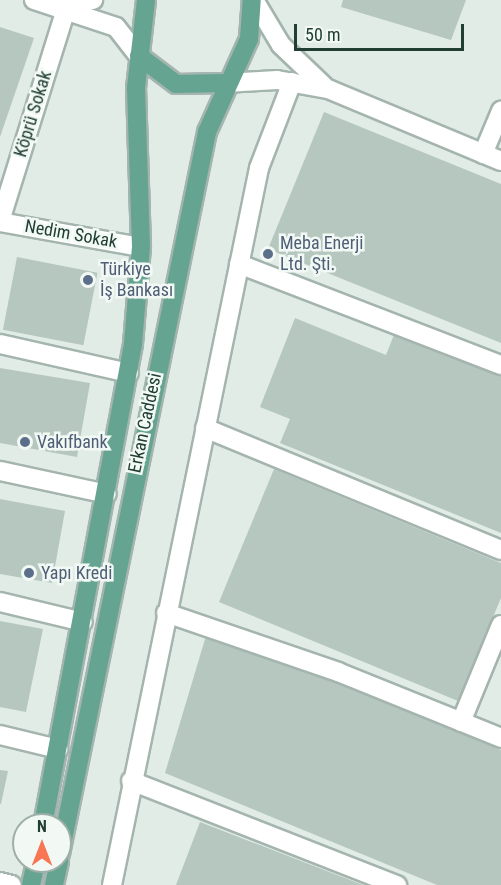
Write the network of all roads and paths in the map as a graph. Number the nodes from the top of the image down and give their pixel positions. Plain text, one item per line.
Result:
1 (34, 0) edge
2 (93, 0) edge
3 (146, 0) edge
4 (253, 0) edge
5 (68, 3) edge
6 (139, 56) junction
7 (225, 82) junction
8 (292, 82) junction
9 (328, 89) junction
10 (501, 111) edge
11 (483, 154) junction
12 (501, 161) edge
13 (0, 221) edge
14 (141, 247) junction
15 (239, 264) junction
16 (0, 344) edge
17 (501, 365) edge
18 (129, 373) junction
19 (205, 428) junction
20 (0, 471) edge
21 (107, 494) junction
22 (501, 550) edge
23 (0, 602) edge
24 (166, 613) junction
25 (82, 622) junction
26 (501, 625) edge
27 (460, 722) junction
28 (0, 735) edge
29 (501, 738) edge
30 (58, 749) junction
31 (131, 781) junction
32 (45, 813) edge
33 (68, 813) edge
34 (0, 882) edge
35 (12, 885) edge
36 (112, 885) edge
37 (398, 885) edge

1 - 5 street
2 - 5 street
3 - 6 main road, Erkan Caddesi
4 - 7 main road, Erkan Caddesi
4 - 9 street
5 - 6 street
5 - 13 street, Köprü Sokak
6 - 7 main road
6 - 14 main road, Erkan Caddesi
7 - 8 street
7 - 33 main road, Erkan Caddesi
8 - 9 street
8 - 15 street
9 - 11 street
10 - 11 street
11 - 12 street
13 - 14 street, Nedim Sokak
14 - 18 main road, Erkan Caddesi
15 - 17 street
15 - 19 street
16 - 18 street
18 - 21 main road, Erkan Caddesi
19 - 22 street
19 - 24 street
20 - 21 street
21 - 25 main road, Erkan Caddesi
23 - 25 street
24 - 27 street
24 - 31 street
25 - 30 main road, Erkan Caddesi
26 - 27 street
27 - 29 street
28 - 30 street
30 - 32 main road, Erkan Caddesi
31 - 36 street
31 - 37 street
34 - 35 street

